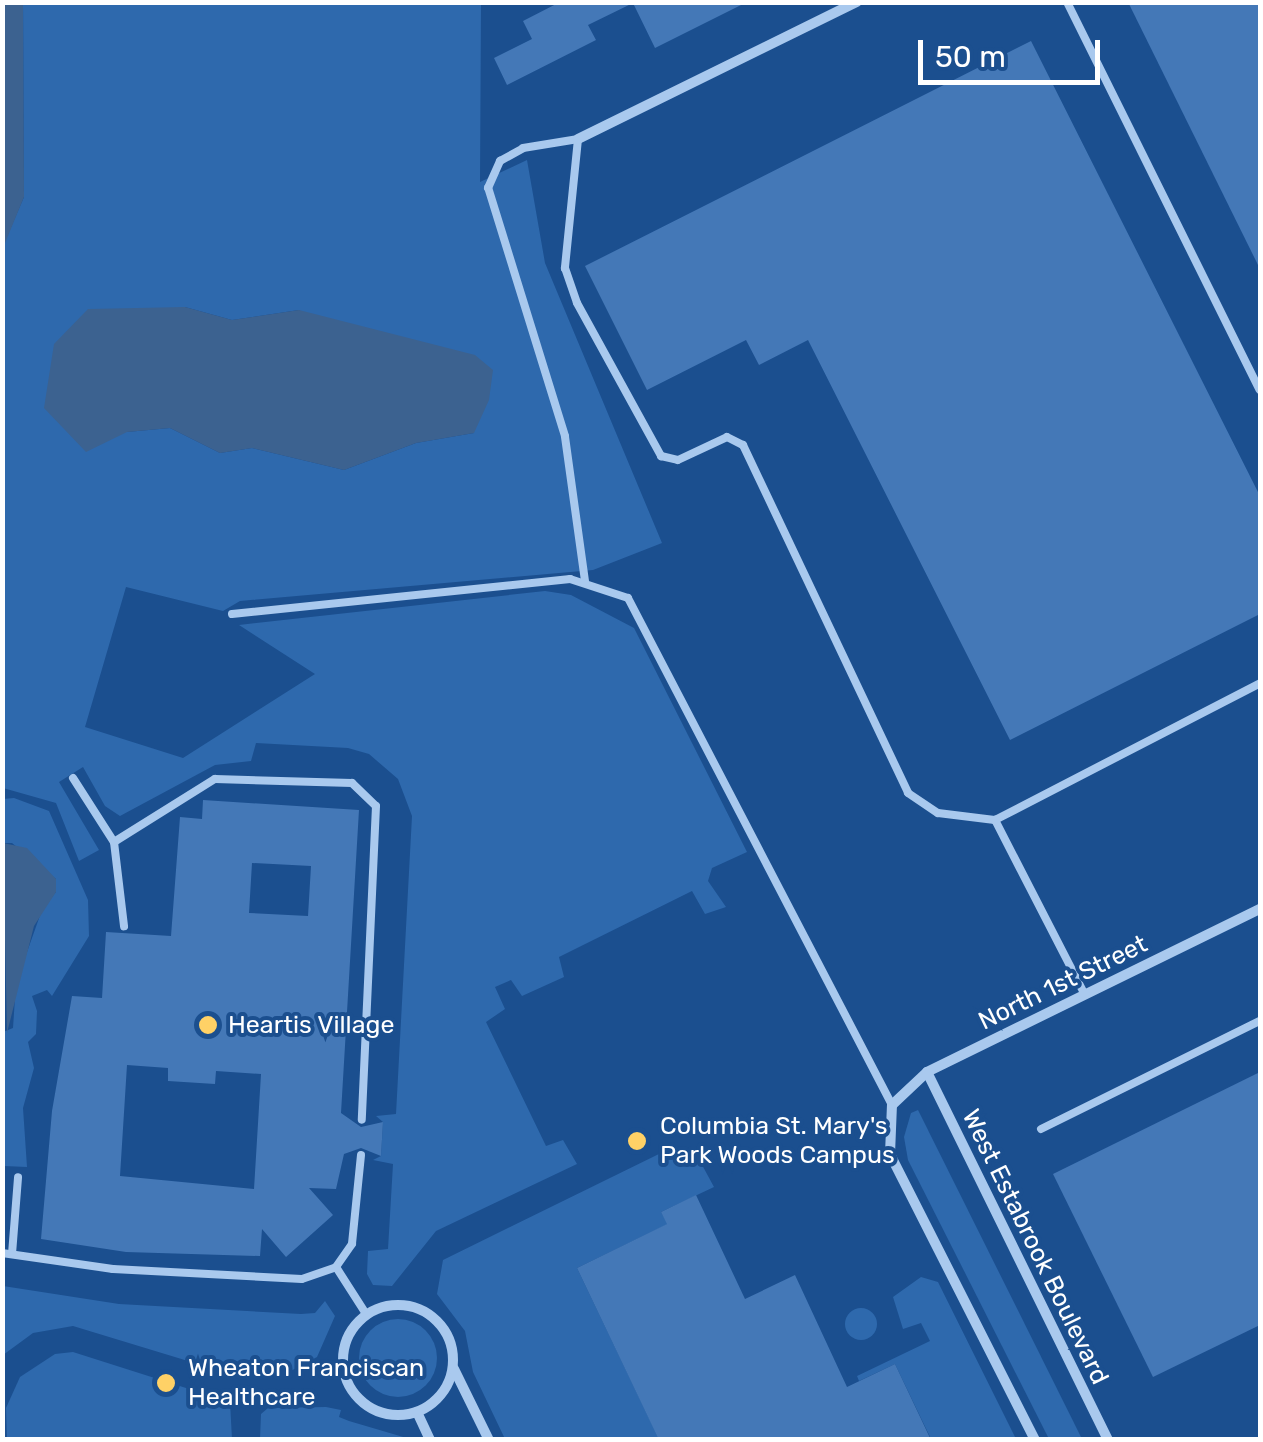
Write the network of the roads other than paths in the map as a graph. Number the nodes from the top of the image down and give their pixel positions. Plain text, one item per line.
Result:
1 (857, 2) edge
2 (1067, 2) edge
3 (578, 139) junction
4 (1260, 390) edge
5 (585, 580) junction
6 (232, 614) dead end
7 (1260, 683) edge
8 (73, 778) dead end
9 (995, 820) junction
10 (114, 842) junction
11 (1260, 910) edge
12 (124, 926) dead end
13 (1085, 995) junction
14 (1260, 1021) edge
15 (927, 1072) junction
16 (892, 1105) junction
17 (362, 1120) dead end
18 (1041, 1129) dead end
19 (360, 1155) dead end
20 (18, 1176) dead end
21 (7, 1253) edge
22 (336, 1266) junction
23 (366, 1314) junction
24 (454, 1368) junction
25 (417, 1412) junction
26 (430, 1440) edge
27 (489, 1440) edge
28 (1035, 1440) edge
29 (1108, 1440) edge

1 - 3 street
2 - 4 lane
3 - 5 lane
3 - 9 lane
5 - 6 lane
5 - 16 lane
7 - 9 lane
8 - 10 lane
9 - 13 lane
10 - 12 lane
10 - 17 lane
11 - 13 street, North 1st Street
13 - 15 street, North 1st Street
14 - 18 lane
15 - 16 street, North 1st Street
15 - 29 street, West Estabrook Boulevard
16 - 28 street
19 - 22 lane
20 - 21 lane
21 - 22 lane
22 - 23 lane
23 - 24 street
23 - 25 street
24 - 25 street
24 - 27 street
25 - 26 street

